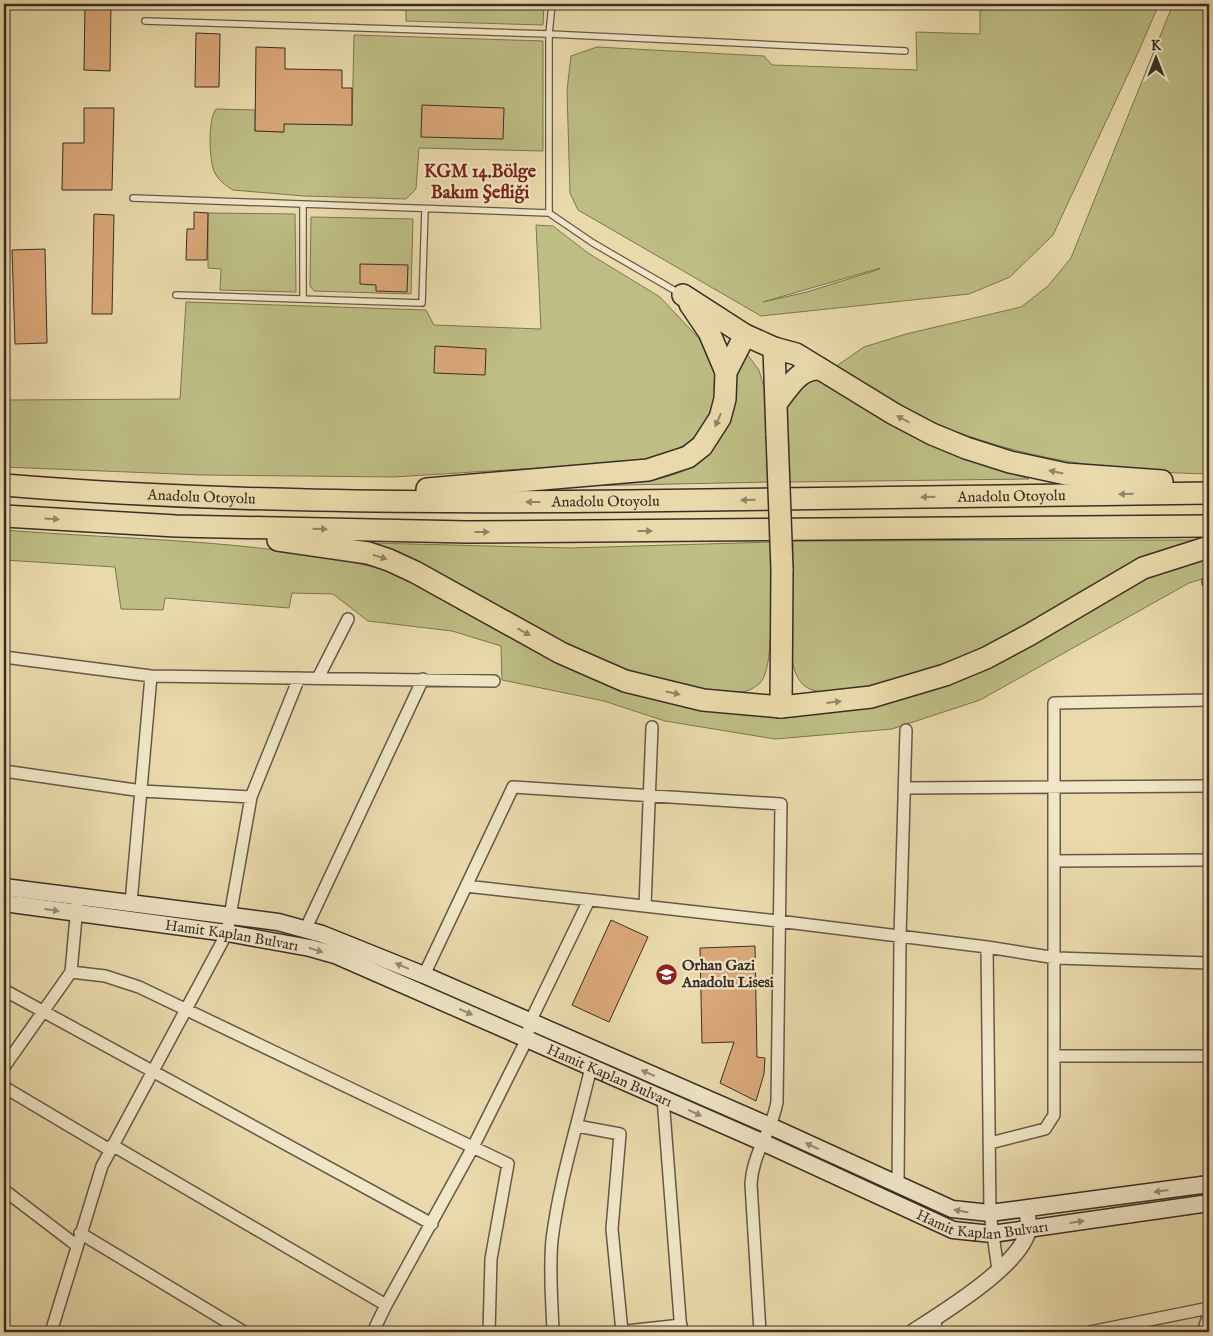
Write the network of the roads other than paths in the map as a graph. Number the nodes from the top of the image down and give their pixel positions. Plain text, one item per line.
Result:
1 (552, 4) edge
2 (145, 21) dead end
3 (549, 34) junction
4 (905, 51) dead end
5 (134, 198) dead end
6 (303, 205) junction
7 (425, 208) junction
8 (549, 213) junction
9 (176, 295) dead end
10 (683, 295) junction
11 (303, 299) junction
12 (745, 335) junction
13 (774, 348) junction
14 (820, 369) junction
15 (726, 372) junction
16 (778, 401) junction
17 (1209, 482) edge
18 (4, 485) edge
19 (1209, 493) edge
20 (295, 500) junction
21 (4, 516) edge
22 (176, 526) junction
23 (1209, 526) edge
24 (1209, 546) edge
25 (348, 619) dead end
26 (4, 657) edge
27 (150, 676) junction
28 (299, 678) junction
29 (318, 678) junction
30 (423, 679) junction
31 (494, 681) dead end
32 (1209, 700) edge
33 (781, 707) junction
34 (652, 726) dead end
35 (906, 730) dead end
36 (4, 771) edge
37 (1209, 786) edge
38 (1055, 787) junction
39 (906, 788) junction
40 (142, 791) junction
41 (649, 796) junction
42 (251, 797) junction
43 (1209, 860) edge
44 (1055, 861) junction
45 (466, 886) junction
46 (4, 887) edge
47 (589, 900) junction
48 (4, 903) edge
49 (130, 903) junction
50 (77, 905) junction
51 (645, 906) junction
52 (232, 915) junction
53 (778, 921) junction
54 (306, 928) junction
55 (227, 932) junction
56 (900, 937) junction
57 (987, 947) junction
58 (1056, 958) junction
59 (1209, 963) edge
60 (71, 972) junction
61 (424, 976) junction
62 (4, 990) edge
63 (185, 1009) junction
64 (45, 1010) junction
65 (530, 1022) junction
66 (527, 1039) junction
67 (1055, 1056) junction
68 (1209, 1056) edge
69 (4, 1067) edge
70 (591, 1067) junction
71 (152, 1072) junction
72 (4, 1087) edge
73 (663, 1098) junction
74 (577, 1126) junction
75 (770, 1126) junction
76 (762, 1142) junction
77 (990, 1143) junction
78 (474, 1146) junction
79 (111, 1147) junction
80 (1209, 1184) edge
81 (898, 1186) junction
82 (4, 1190) edge
83 (1209, 1203) edge
84 (1027, 1209) junction
85 (990, 1213) junction
86 (432, 1224) junction
87 (1029, 1228) junction
88 (80, 1233) junction
89 (992, 1234) junction
90 (76, 1245) junction
91 (998, 1270) junction
92 (386, 1305) junction
93 (1209, 1308) edge
94 (1209, 1314) edge
95 (936, 1325) edge
96 (681, 1329) edge
97 (55, 1331) edge
98 (1096, 1331) edge
99 (244, 1332) edge
100 (373, 1332) edge
101 (489, 1332) edge
102 (553, 1332) edge
103 (618, 1332) edge
104 (621, 1332) edge
105 (760, 1332) edge
106 (913, 1332) edge
107 (1203, 1332) edge

1 - 3 lane
2 - 3 lane
3 - 4 lane
3 - 8 lane
5 - 6 lane
6 - 7 lane
6 - 11 lane
7 - 8 lane
7 - 11 lane
8 - 10 lane
9 - 11 lane
10 - 12 highway
10 - 15 highway
12 - 13 highway
12 - 15 highway
13 - 14 highway
13 - 16 highway
14 - 16 highway
17 -> 14 highway
15 -> 20 highway
16 - 33 highway, bridge
18 - 20 highway, Anadolu Otoyolu
19 -> 20 highway, Anadolu Otoyolu
21 -> 22 highway, Anadolu Otoyolu
22 -> 23 highway, Anadolu Otoyolu
22 -> 33 highway
33 -> 24 highway
25 - 29 street
26 - 27 street
27 - 28 street
27 - 40 street
28 - 29 street
28 - 42 street
29 - 30 street
30 - 31 street
30 - 54 street
32 - 38 street
34 - 41 street
35 - 39 street
36 - 40 street
37 - 38 street
38 - 39 street
38 - 44 street
39 - 56 street
40 - 42 street
40 - 49 street
41 - 45 street
41 - 51 street
41 - 53 street
42 - 52 street
43 - 44 street
44 - 58 street
45 - 47 street
45 - 61 street
46 - 50 main road, Hamit Kaplan Bulvarı
47 - 51 street
47 - 65 street
48 -> 50 main road, Hamit Kaplan Bulvarı
49 - 50 main road, Hamit Kaplan Bulvarı
49 - 52 main road, Hamit Kaplan Bulvarı
50 - 55 main road, Hamit Kaplan Bulvarı
50 - 60 street
51 - 53 street
52 - 54 main road, Hamit Kaplan Bulvarı
52 - 55 street
53 - 56 street
53 - 75 street
61 -> 54 main road, Hamit Kaplan Bulvarı
55 - 63 street
55 -> 66 main road, Hamit Kaplan Bulvarı
56 - 57 street
56 - 81 street
57 - 58 street
57 - 77 street
58 - 59 street
58 - 67 street
60 - 63 street
60 - 64 street
61 - 65 main road, Hamit Kaplan Bulvarı
62 - 64 street
63 - 71 street
63 - 78 street
64 - 69 street
64 - 71 street
65 - 66 street
75 -> 65 main road, Hamit Kaplan Bulvarı
66 - 70 main road, Hamit Kaplan Bulvarı
66 - 78 street
67 - 68 street
67 - 77 street
70 - 73 main road, Hamit Kaplan Bulvarı
70 - 74 street
71 - 79 street
71 - 86 street
72 - 79 street
73 -> 76 main road, Hamit Kaplan Bulvarı
73 - 96 street
74 - 102 street
74 - 104 street
75 - 76 street
81 -> 75 main road, Hamit Kaplan Bulvarı
76 - 89 main road, Hamit Kaplan Bulvarı
76 - 105 street
77 - 85 street
78 - 86 street
78 - 101 street
79 - 88 street
79 - 92 street
80 -> 84 main road, Hamit Kaplan Bulvarı
85 -> 81 main road, Hamit Kaplan Bulvarı
82 - 90 street
87 -> 83 main road, Hamit Kaplan Bulvarı
84 - 85 main road, Hamit Kaplan Bulvarı
84 - 87 street
85 - 89 street
86 - 92 street
87 - 89 main road, Hamit Kaplan Bulvarı
87 - 91 street
88 - 90 street
88 - 99 street
89 - 91 street
90 - 97 street
91 - 95 street
92 - 100 street
93 - 98 street
94 - 107 street
95 - 106 street
96 - 104 street
103 - 104 street

